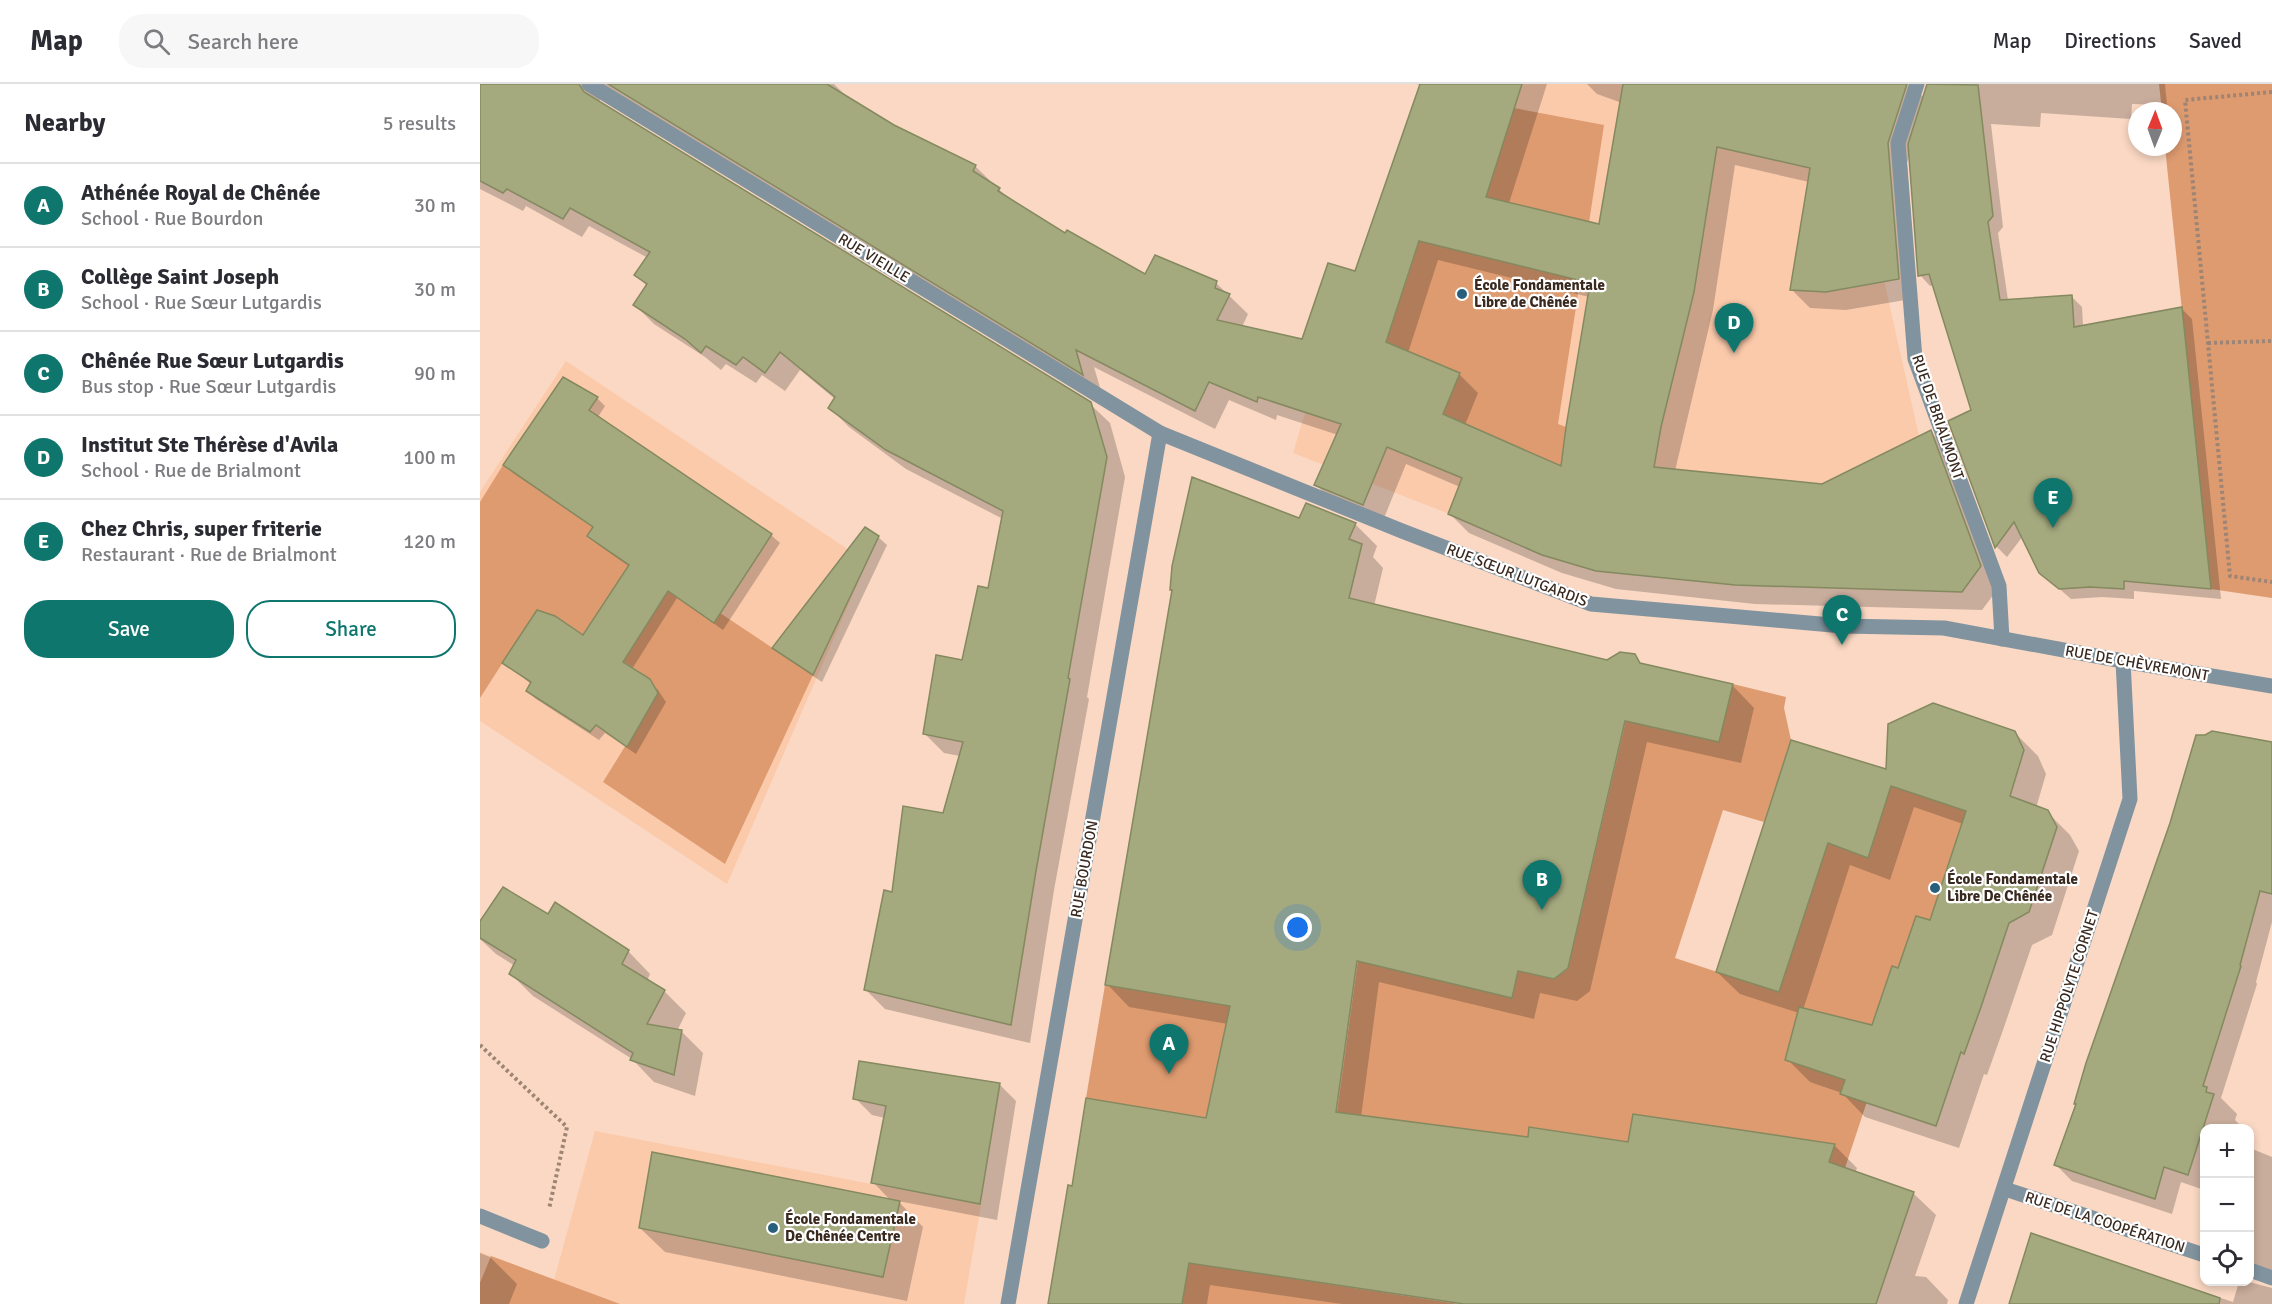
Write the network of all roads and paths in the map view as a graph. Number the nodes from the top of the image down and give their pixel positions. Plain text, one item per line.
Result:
1 (589, 84) edge
2 (1917, 84) edge
3 (2272, 92) edge
4 (2272, 341) edge
5 (2208, 343) junction
6 (1160, 433) junction
7 (2272, 582) edge
8 (2002, 639) junction
9 (2123, 661) junction
10 (2272, 686) edge
11 (480, 1045) edge
12 (2005, 1189) junction
13 (480, 1216) edge
14 (542, 1241) joint
15 (2200, 1253) edge
16 (2254, 1271) edge
17 (2272, 1278) edge
18 (1008, 1304) edge
19 (1966, 1304) edge

1 - 6 street, RUE VIEILLE
2 - 8 street, RUE DE BRIALMONT
3 - 5 path
4 - 5 path
5 - 7 path
6 - 8 street, RUE SŒUR LUTGARDIS
6 - 18 street, RUE BOURDON
8 - 9 street, RUE DE CHÈVREMONT
9 - 10 street, RUE DE CHÈVREMONT
9 - 12 street, RUE HIPPOLYTE CORNET
11 - 14 path
12 - 15 street, RUE DE LA COOPÉRATION
12 - 19 street, RUE HIPPOLYTE CORNET
13 - 14 street
16 - 17 street

